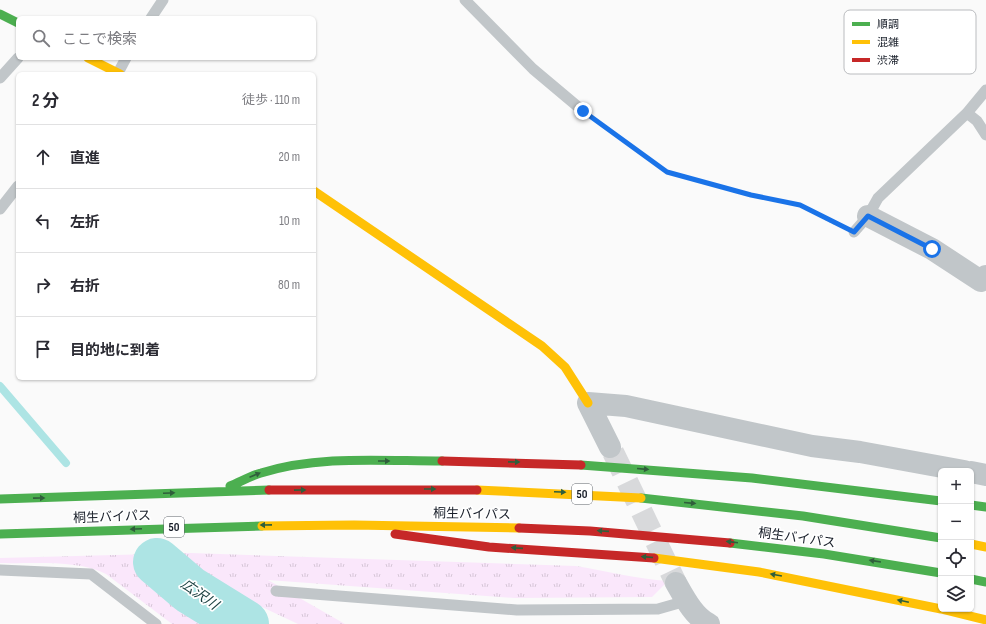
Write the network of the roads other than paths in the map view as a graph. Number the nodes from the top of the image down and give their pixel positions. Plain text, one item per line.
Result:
1 (163, 0) edge
2 (465, 0) edge
3 (0, 14) edge
4 (152, 16) edge
5 (16, 22) edge
6 (16, 60) edge
7 (92, 60) edge
8 (125, 60) edge
9 (115, 72) edge
10 (120, 72) edge
11 (0, 78) edge
12 (986, 90) edge
13 (583, 111) road end
14 (967, 114) junction
15 (986, 135) edge
16 (16, 189) edge
17 (316, 192) edge
18 (0, 209) edge
19 (868, 216) junction
20 (854, 232) road end
21 (986, 276) edge
22 (588, 403) junction
23 (610, 447) tunnel mouth
24 (948, 468) edge
25 (974, 473) edge
26 (986, 475) edge
27 (219, 491) junction
28 (0, 499) edge
29 (938, 501) edge
30 (974, 505) edge
31 (986, 507) edge
32 (347, 524) junction
33 (0, 534) edge
34 (938, 538) edge
35 (974, 545) edge
36 (986, 547) edge
37 (0, 570) edge
38 (938, 572) edge
39 (974, 580) edge
40 (986, 582) edge
41 (276, 591) dead end
42 (681, 592) joint
43 (938, 608) edge
44 (953, 612) edge
45 (986, 620) edge
46 (156, 624) edge
47 (709, 624) edge

1 - 4 lane
2 - 13 lane
3 - 5 main road
6 - 11 lane
7 - 9 main road
8 - 10 lane
12 - 14 lane
14 - 15 lane
14 - 19 lane
16 - 18 lane
17 - 22 main road
19 - 20 lane
19 - 21 street
22 - 23 street
22 - 24 street
25 - 26 street
28 -> 27 main road, 桐生バイパス / 50
27 -> 29 main road
27 -> 34 main road, 桐生バイパス / 50
30 - 31 main road
32 -> 33 main road, 桐生バイパス / 50
38 -> 32 main road, 桐生バイパス / 50
43 -> 32 main road, 50
35 - 36 main road
37 - 46 lane
39 - 40 main road
41 - 42 lane
42 - 47 street
44 - 45 main road, 50

